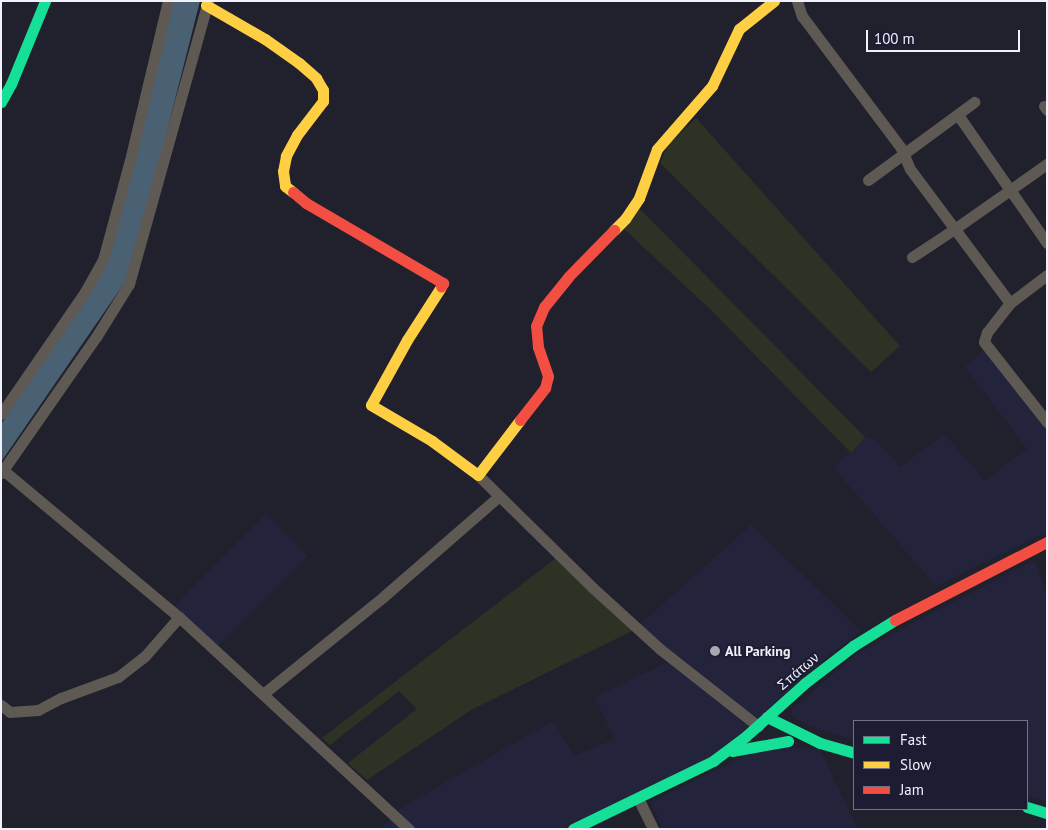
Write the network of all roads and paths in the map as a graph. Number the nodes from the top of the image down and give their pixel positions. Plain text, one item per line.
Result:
1 (44, 1) edge
2 (168, 1) edge
3 (774, 1) edge
4 (797, 1) edge
5 (207, 3) edge
6 (1, 102) edge
7 (974, 102) dead end
8 (958, 115) junction
9 (903, 154) junction
10 (1047, 164) edge
11 (868, 180) dead end
12 (1009, 189) junction
13 (953, 230) junction
14 (1047, 243) edge
15 (912, 257) dead end
16 (1047, 275) edge
17 (1010, 303) junction
18 (1, 414) edge
19 (1047, 422) edge
20 (2, 471) edge
21 (478, 474) junction
22 (498, 497) junction
23 (1047, 542) edge
24 (179, 617) junction
25 (263, 694) junction
26 (1, 705) edge
27 (767, 718) junction
28 (758, 726) junction
29 (788, 741) junction
30 (820, 743) junction
31 (853, 753) edge
32 (723, 754) junction
33 (638, 798) junction
34 (1028, 807) edge
35 (1047, 813) edge
36 (409, 829) edge
37 (573, 829) edge
38 (653, 829) edge

1 - 6 street
2 - 18 street
3 - 21 street
4 - 9 street
5 - 20 street
5 - 21 street
7 - 8 street
8 - 9 street
8 - 12 street
9 - 11 street
9 - 13 street
10 - 12 street
12 - 13 street
12 - 14 street
13 - 15 street
13 - 17 street
16 - 17 street
17 - 19 street
20 - 24 street
21 - 22 street
22 - 25 street
22 - 28 street
23 - 27 street, Σπάτων
24 - 25 street
24 - 26 street
25 - 36 street
27 - 28 street, Σπάτων
27 - 29 street
27 - 30 street
28 - 32 street, Σπάτων
29 - 30 street
29 - 32 street
30 - 31 street
32 - 33 street, Σπάτων
33 - 37 street, Σπάτων
33 - 38 street
34 - 35 street

